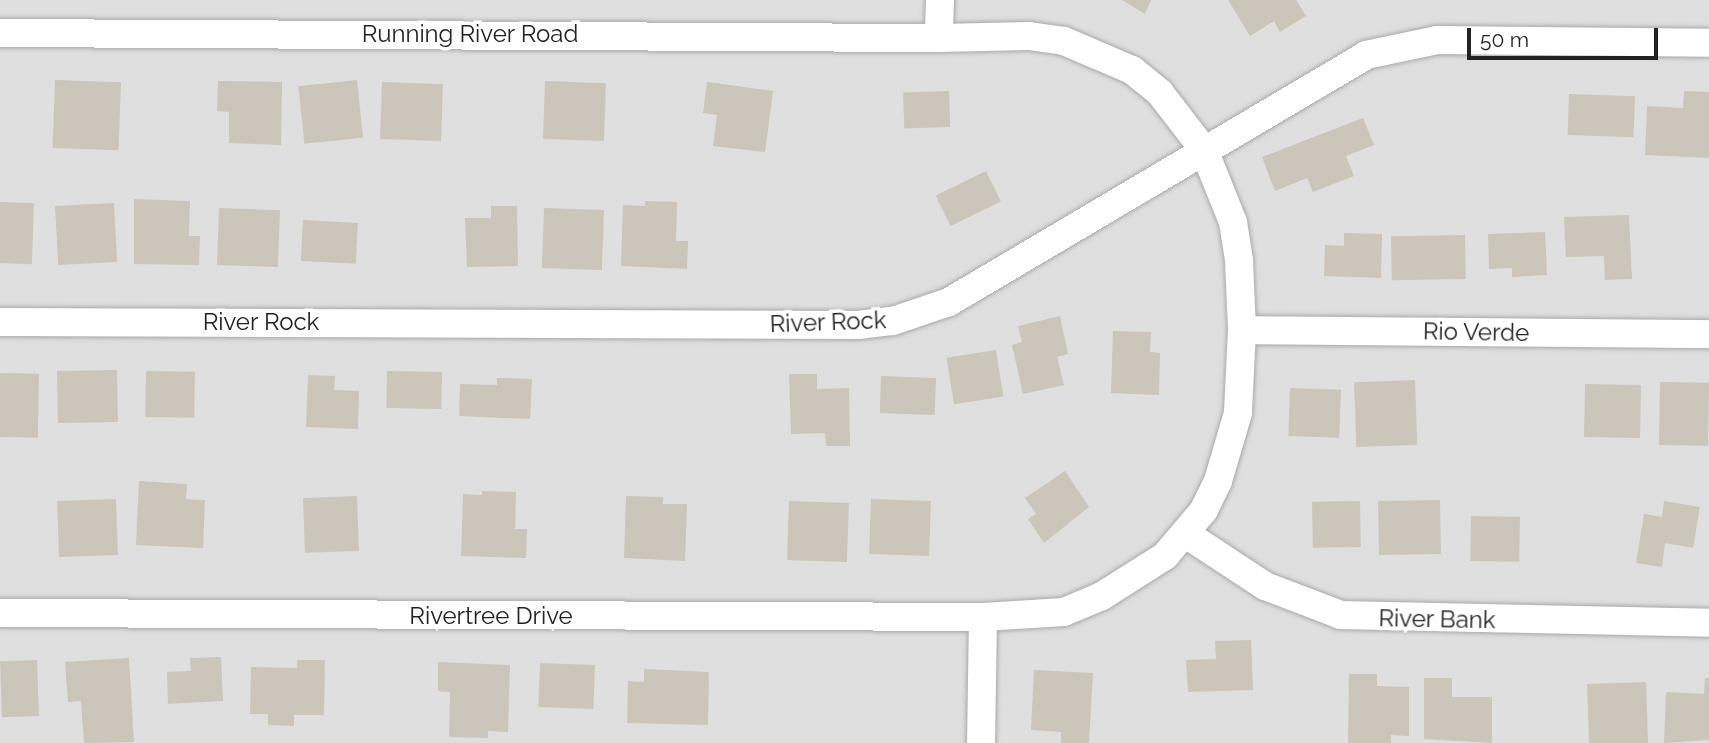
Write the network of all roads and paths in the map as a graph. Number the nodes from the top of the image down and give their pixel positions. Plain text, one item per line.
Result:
1 (940, 0) edge
2 (0, 33) edge
3 (939, 38) junction
4 (1709, 43) edge
5 (1204, 150) junction
6 (0, 322) edge
7 (1242, 330) junction
8 (1709, 334) edge
9 (1186, 534) junction
10 (0, 613) edge
11 (983, 617) junction
12 (1709, 623) edge
13 (981, 743) edge

1 - 3 street
2 - 3 street, Running River Road
3 - 5 street, Running River Road
4 - 5 street, River Rock
5 - 6 street, River Rock
5 - 7 street, Running River Road
7 - 8 street, Rio Verde
7 - 9 street, Rivertree Drive
9 - 11 street, Rivertree Drive
9 - 12 street, River Bank
10 - 11 street, Rivertree Drive
11 - 13 street

